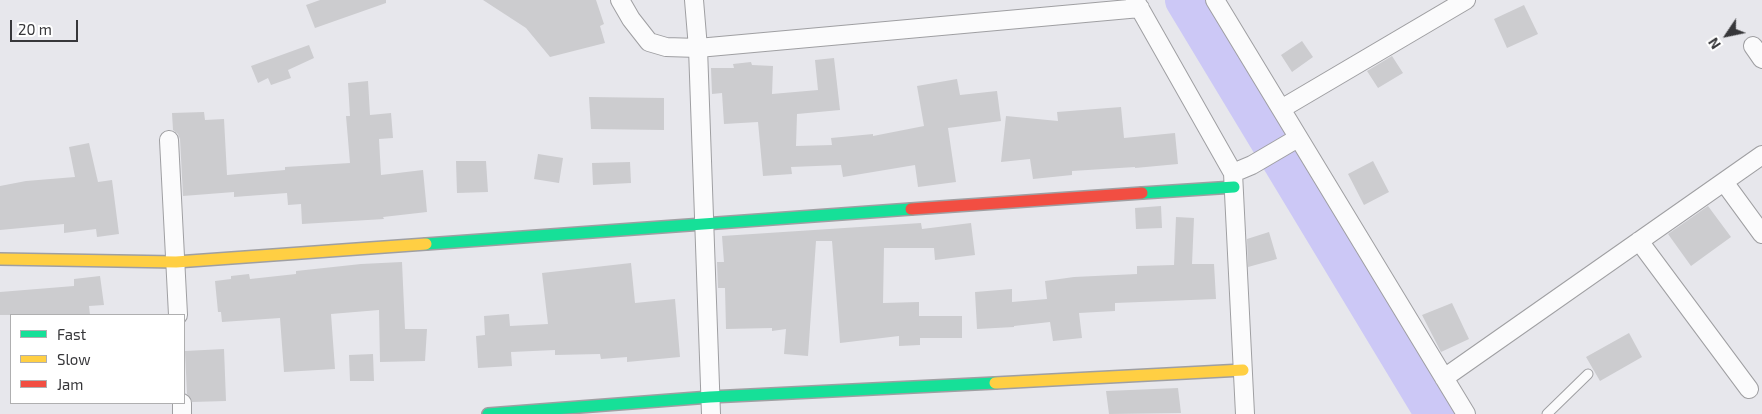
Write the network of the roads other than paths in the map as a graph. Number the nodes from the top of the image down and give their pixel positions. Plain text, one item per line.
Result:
1 (620, 0) edge
2 (694, 0) edge
3 (1215, 0) edge
4 (1456, 2) edge
5 (1138, 4) edge
6 (698, 48) junction
7 (1280, 109) junction
8 (169, 140) dead end
9 (1293, 141) junction
10 (1762, 155) edge
11 (1234, 180) junction
12 (1724, 182) junction
13 (704, 222) junction
14 (1762, 234) edge
15 (1639, 241) junction
16 (0, 259) edge
17 (176, 262) junction
18 (178, 314) edge
19 (1243, 370) junction
20 (1588, 374) dead end
21 (1444, 378) junction
22 (1749, 389) dead end
23 (711, 405) edge
24 (488, 414) edge
25 (1245, 414) edge
26 (1466, 414) edge
27 (1547, 414) edge

1 - 6 street
2 - 6 street
3 - 7 street
4 - 7 street
5 - 6 street
5 - 11 street
6 - 13 street
7 - 9 street
8 - 17 street
9 - 11 street
9 - 21 street
10 - 12 street
11 - 13 street
11 - 19 street
12 - 14 street
12 - 15 street
13 - 17 street
13 - 23 street
15 - 21 street
15 - 22 street
16 - 17 street
17 - 18 street
19 - 23 street
19 - 25 street
20 - 27 lane
21 - 26 street
23 - 24 street

